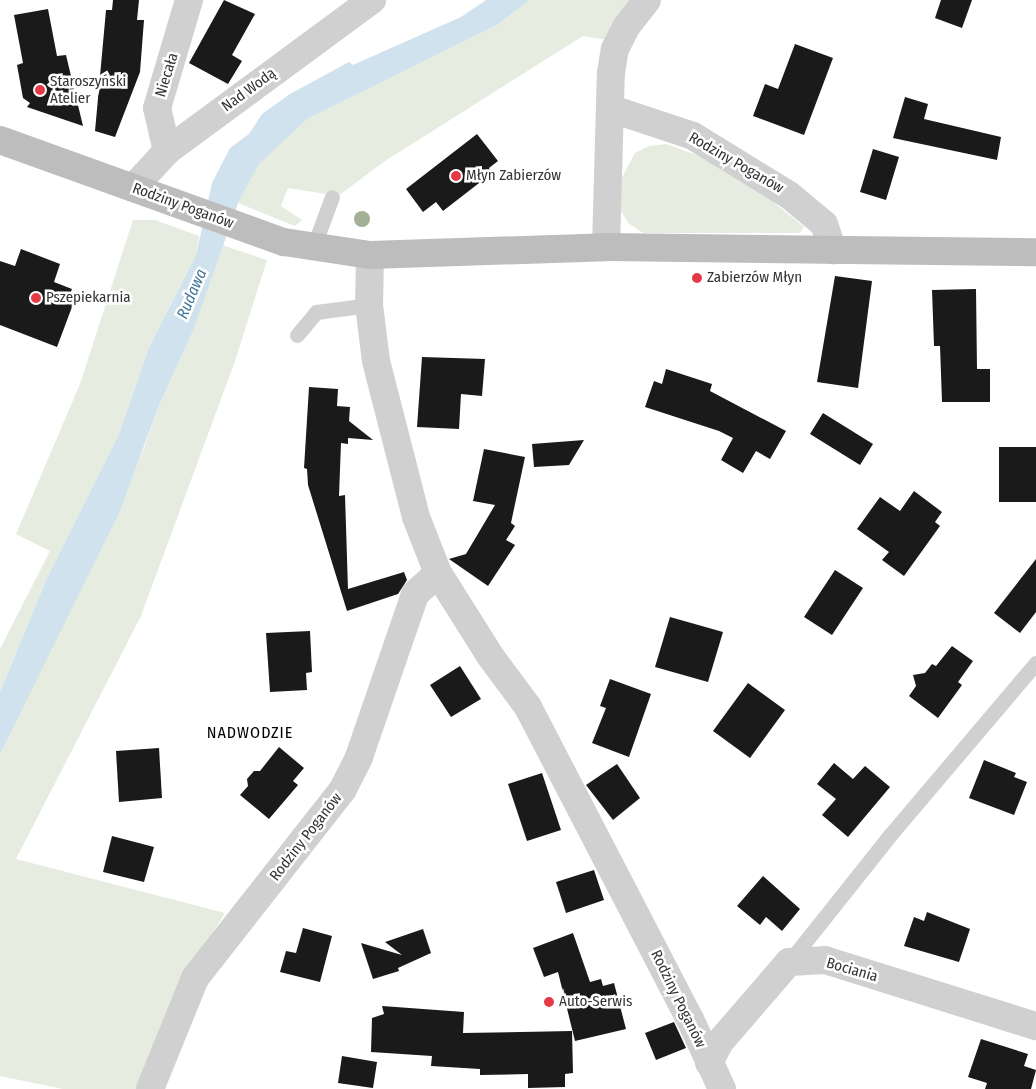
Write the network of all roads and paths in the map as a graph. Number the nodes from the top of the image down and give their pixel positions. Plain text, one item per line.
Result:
1 (189, 0) edge
2 (372, 0) edge
3 (647, 0) edge
4 (612, 109) junction
5 (0, 140) edge
6 (167, 151) junction
7 (133, 188) junction
8 (332, 197) dead end
9 (606, 247) junction
10 (313, 248) junction
11 (833, 250) junction
12 (1036, 252) edge
13 (370, 255) junction
14 (369, 305) junction
15 (297, 335) dead end
16 (438, 573) junction
17 (1036, 662) edge
18 (789, 962) junction
19 (1036, 1026) edge
20 (709, 1062) junction
21 (150, 1089) edge
22 (722, 1089) edge

1 - 6 street, Niecała
2 - 6 street, Nad Wodą
3 - 4 street
4 - 9 street
4 - 11 street, Rodziny Poganów
5 - 7 street, Rodziny Poganów
6 - 7 street, Nad Wodą
7 - 10 street, Rodziny Poganów
8 - 10 lane
9 - 11 street, Rodziny Poganów
9 - 13 street, Rodziny Poganów
10 - 13 street, Rodziny Poganów
11 - 12 street, Rodziny Poganów
13 - 14 street, Rodziny Poganów
14 - 15 lane
14 - 16 street, Rodziny Poganów
16 - 20 street, Rodziny Poganów
16 - 21 street, Rodziny Poganów
17 - 18 lane
18 - 19 street, Bociania
18 - 20 street
20 - 22 street, Rodziny Poganów

